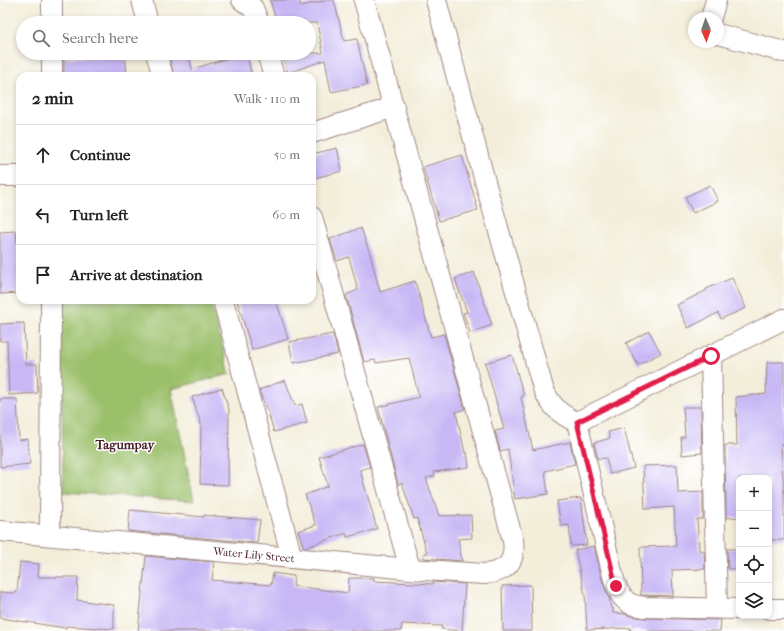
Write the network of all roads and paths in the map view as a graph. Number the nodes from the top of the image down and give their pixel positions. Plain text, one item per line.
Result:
1 (52, 0) edge
2 (142, 0) edge
3 (242, 0) edge
4 (364, 0) edge
5 (436, 0) edge
6 (716, 0) edge
7 (713, 12) edge
8 (52, 16) edge
9 (146, 16) edge
10 (257, 16) edge
11 (724, 35) edge
12 (783, 49) edge
13 (52, 60) edge
14 (158, 60) edge
15 (269, 60) edge
16 (52, 72) edge
17 (161, 72) edge
18 (273, 72) edge
19 (394, 108) junction
20 (316, 132) edge
21 (0, 176) edge
22 (16, 176) edge
23 (316, 231) edge
24 (51, 304) edge
25 (224, 304) edge
26 (784, 319) edge
27 (711, 356) junction
28 (577, 422) junction
29 (0, 531) edge
30 (50, 535) junction
31 (292, 558) junction
32 (410, 569) junction
33 (716, 608) junction
34 (736, 609) edge
35 (772, 609) edge
36 (784, 609) edge

1 - 8 street
2 - 9 street
3 - 10 street
4 - 19 street
5 - 28 street
6 - 7 street
11 - 12 street
13 - 16 street
14 - 17 street
15 - 18 street
19 - 20 street
19 - 32 street, Water Lily Street
21 - 22 street
23 - 32 street
24 - 30 street
25 - 31 street
26 - 27 street
27 - 28 street
27 - 33 street
28 - 33 street
29 - 30 street, Water Lily Street
30 - 31 street, Water Lily Street
31 - 32 street, Water Lily Street
33 - 34 street
35 - 36 street

